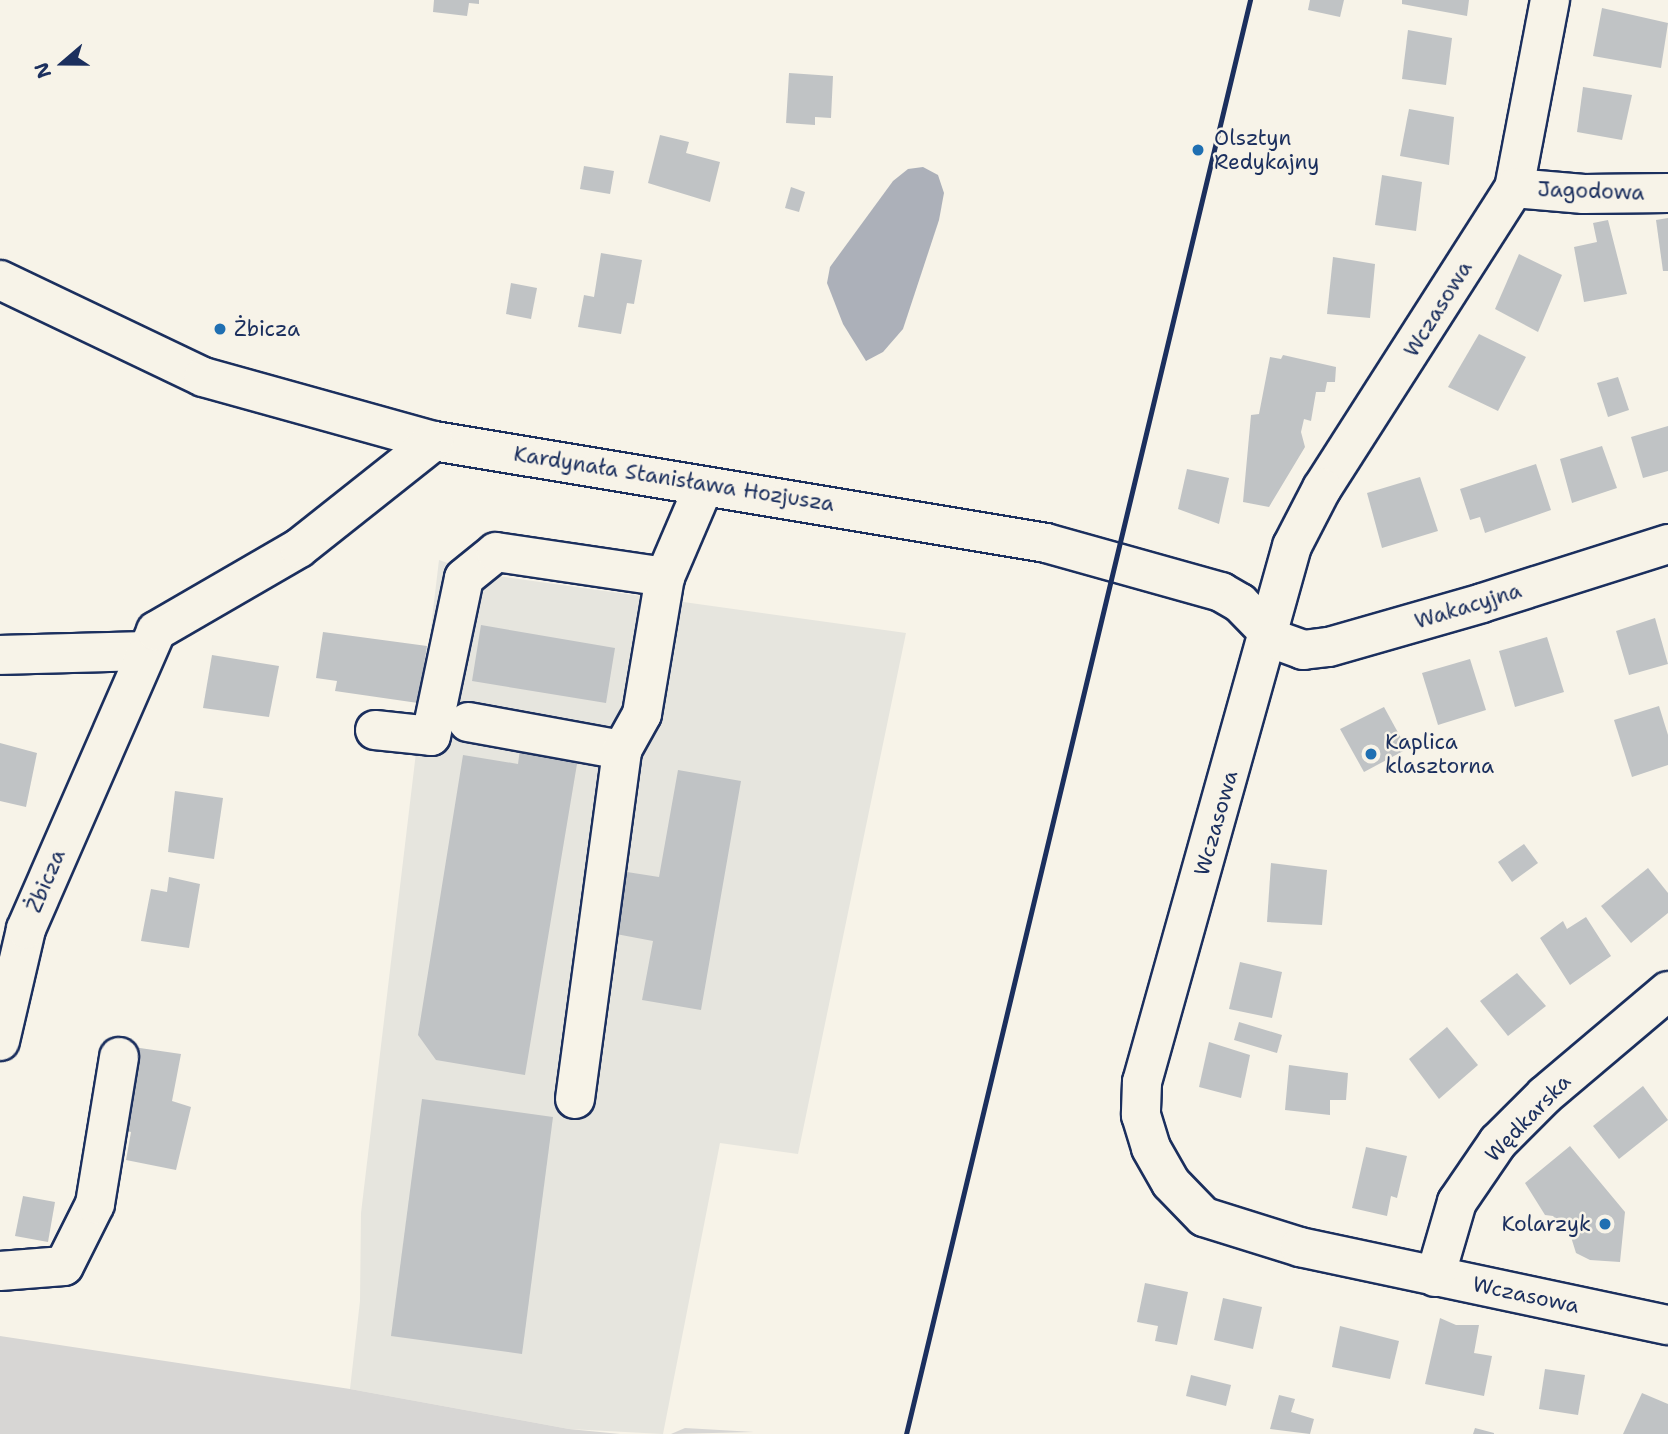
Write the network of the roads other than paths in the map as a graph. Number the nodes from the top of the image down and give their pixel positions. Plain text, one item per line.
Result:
1 (1550, 0) edge
2 (1514, 188) junction
3 (1668, 193) edge
4 (0, 280) edge
5 (435, 441) junction
6 (704, 486) junction
7 (1668, 544) edge
8 (665, 577) junction
9 (1269, 634) junction
10 (146, 651) junction
11 (0, 655) edge
12 (468, 722) dead end
13 (375, 730) dead end
14 (622, 750) junction
15 (1668, 991) edge
16 (0, 1041) edge
17 (119, 1057) dead end
18 (575, 1099) dead end
19 (0, 1271) edge
20 (1435, 1277) junction
21 (1668, 1325) edge

1 - 2 street, Wczasowa
2 - 3 street, Jagodowa
2 - 9 street, Wczasowa
4 - 5 street, Kardynała Stanisława Hozjusza
5 - 6 street, Kardynała Stanisława Hozjusza
5 - 10 street, Żbicza
6 - 8 street
6 - 9 street, Kardynała Stanisława Hozjusza
7 - 9 street, Wakacyjna
8 - 13 street
8 - 14 street
9 - 20 street, Wczasowa
10 - 11 street
10 - 16 street, Żbicza
12 - 14 street
14 - 18 street
15 - 20 street, Wędkarska
17 - 19 street
20 - 21 street, Wczasowa

